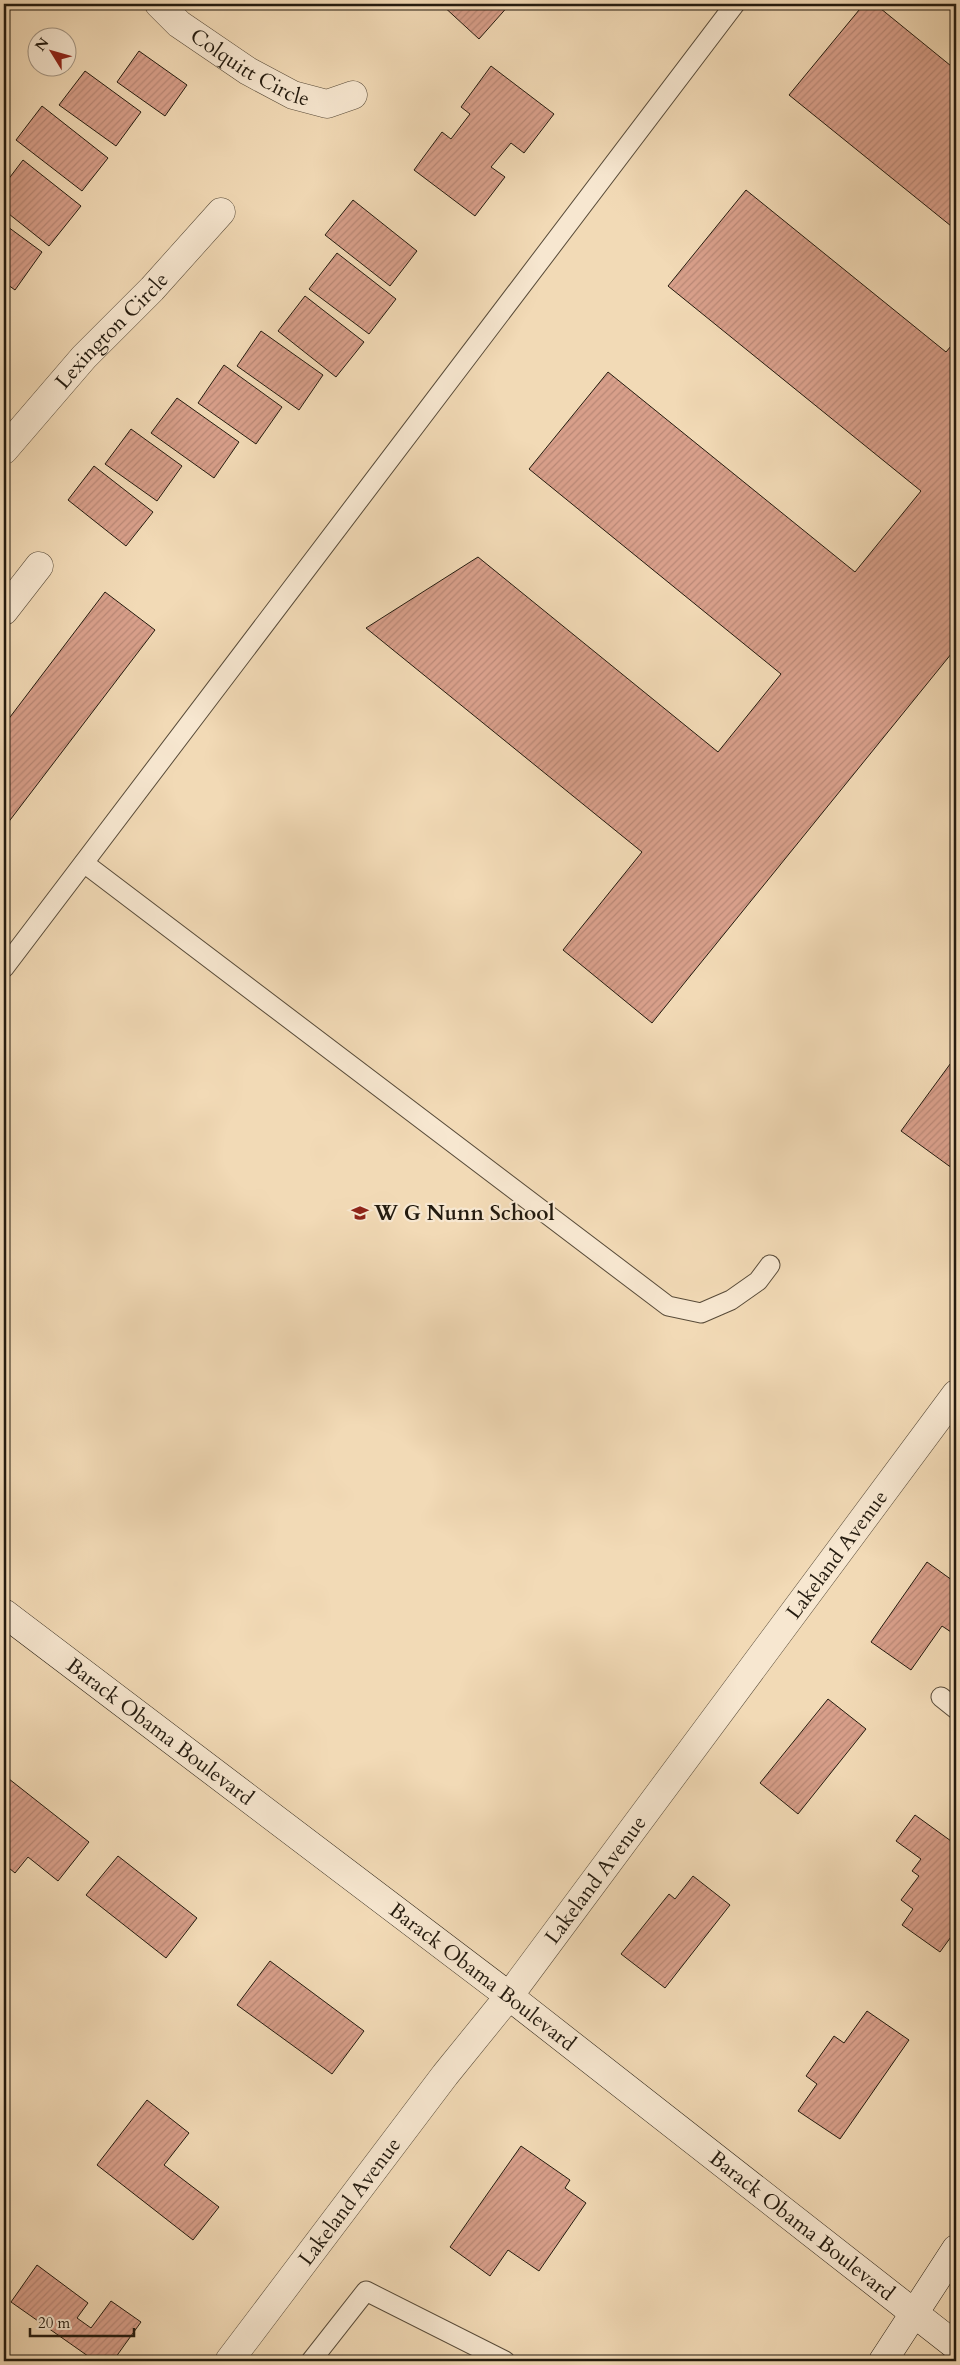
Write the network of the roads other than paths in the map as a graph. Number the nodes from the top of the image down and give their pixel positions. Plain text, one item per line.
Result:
1 (159, 4) edge
2 (735, 4) edge
3 (353, 95) dead end
4 (221, 212) dead end
5 (4, 450) edge
6 (39, 566) dead end
7 (4, 611) edge
8 (84, 863) junction
9 (4, 968) edge
10 (770, 1265) dead end
11 (956, 1394) edge
12 (4, 1613) edge
13 (941, 1697) dead end
14 (956, 1709) edge
15 (509, 1996) junction
16 (956, 2249) edge
17 (914, 2312) junction
18 (956, 2346) edge
19 (229, 2361) edge
20 (311, 2361) edge
21 (505, 2361) edge
22 (883, 2361) edge

1 - 3 street, Colquitt Circle
2 - 8 lane
4 - 5 street, Lexington Circle
6 - 7 street
8 - 9 lane
8 - 10 lane
11 - 15 street, Lakeland Avenue
12 - 15 street, Barack Obama Boulevard
13 - 14 lane
15 - 17 street, Barack Obama Boulevard
15 - 19 street, Lakeland Avenue
16 - 17 street
17 - 18 street, Barack Obama Boulevard
17 - 22 street
20 - 21 lane

